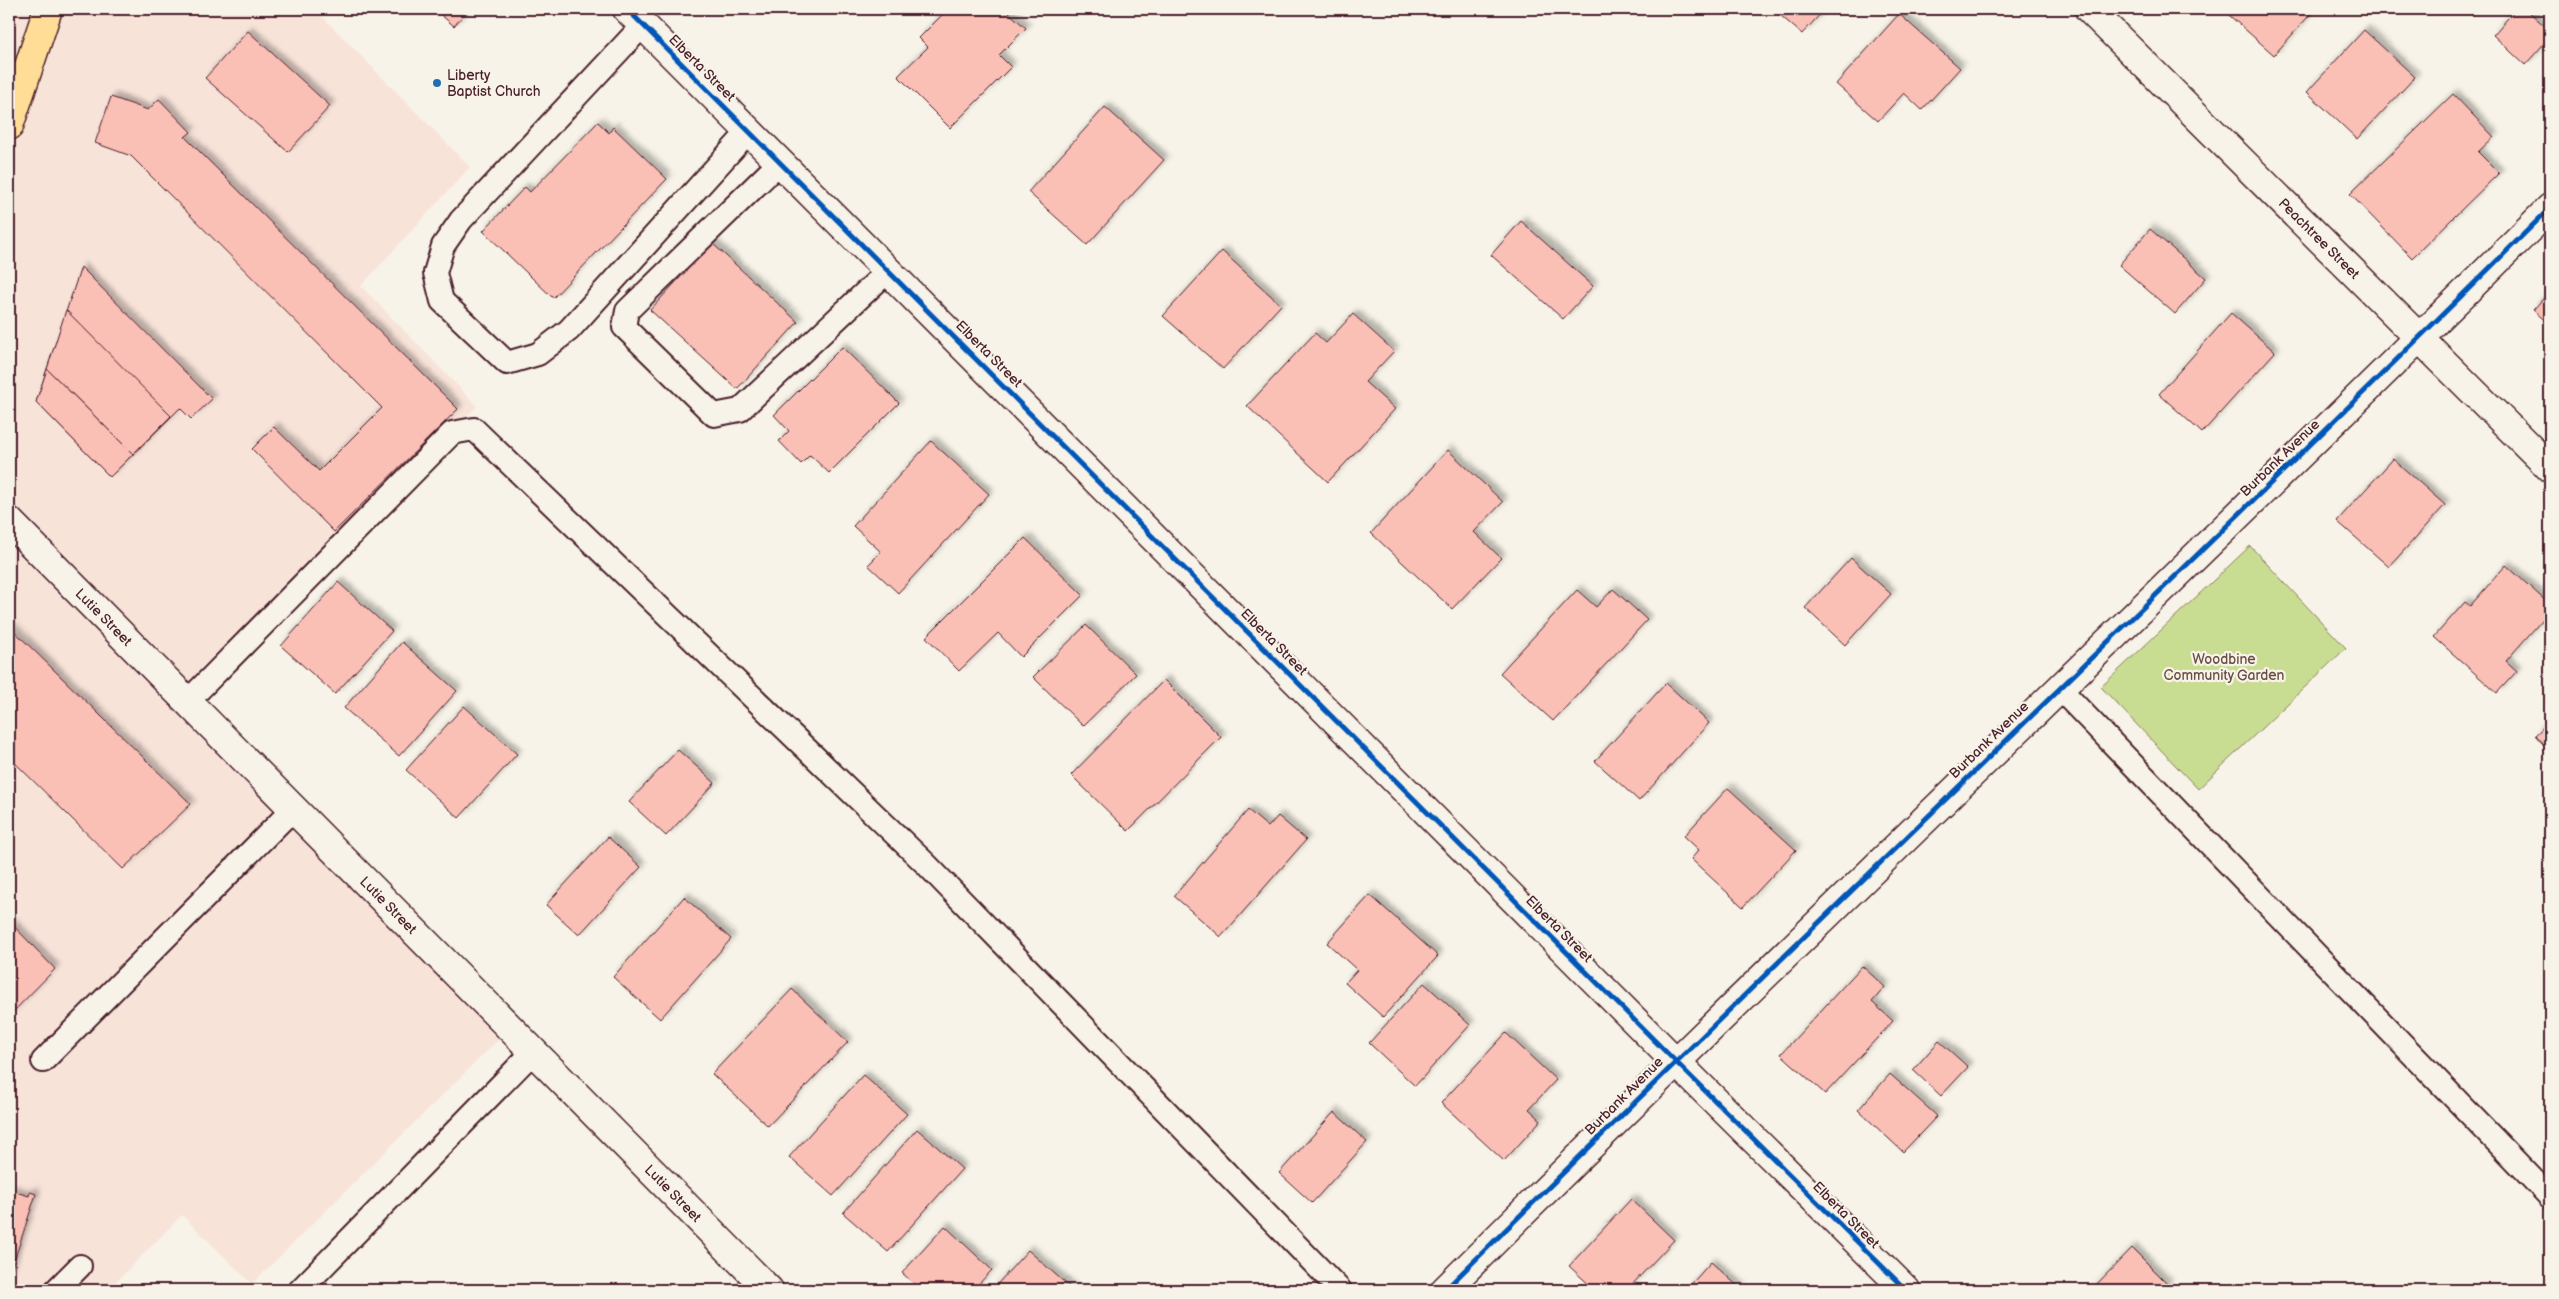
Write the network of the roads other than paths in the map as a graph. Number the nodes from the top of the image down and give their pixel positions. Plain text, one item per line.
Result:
1 (48, 9) edge
2 (2089, 9) edge
3 (635, 17) edge
4 (9, 126) edge
5 (749, 131) junction
6 (780, 162) junction
7 (2550, 208) edge
8 (889, 270) junction
9 (2420, 338) junction
10 (2550, 468) edge
11 (9, 521) edge
12 (2059, 688) junction
13 (188, 702) junction
14 (293, 809) junction
15 (533, 1052) junction
16 (44, 1061) dead end
17 (1675, 1061) junction
18 (2550, 1197) edge
19 (80, 1266) dead end
20 (56, 1290) edge
21 (300, 1290) edge
22 (769, 1290) edge
23 (1340, 1290) edge
24 (1445, 1290) edge
25 (1906, 1290) edge

1 - 4 main road
2 - 9 street, Peachtree Street
3 - 5 street, Elberta Street
3 - 5 lane
5 - 6 street, Elberta Street
6 - 8 street, Elberta Street
6 - 8 lane
7 - 9 street, Burbank Avenue
8 - 17 street, Elberta Street
9 - 10 street, Peachtree Street
9 - 12 street, Burbank Avenue
11 - 13 street, Lutie Street
12 - 17 street, Burbank Avenue
12 - 18 lane
13 - 14 street, Lutie Street
13 - 23 lane
14 - 15 street, Lutie Street
14 - 16 lane
15 - 21 lane
15 - 22 street, Lutie Street
17 - 24 street, Burbank Avenue
17 - 25 street, Elberta Street
19 - 20 lane

